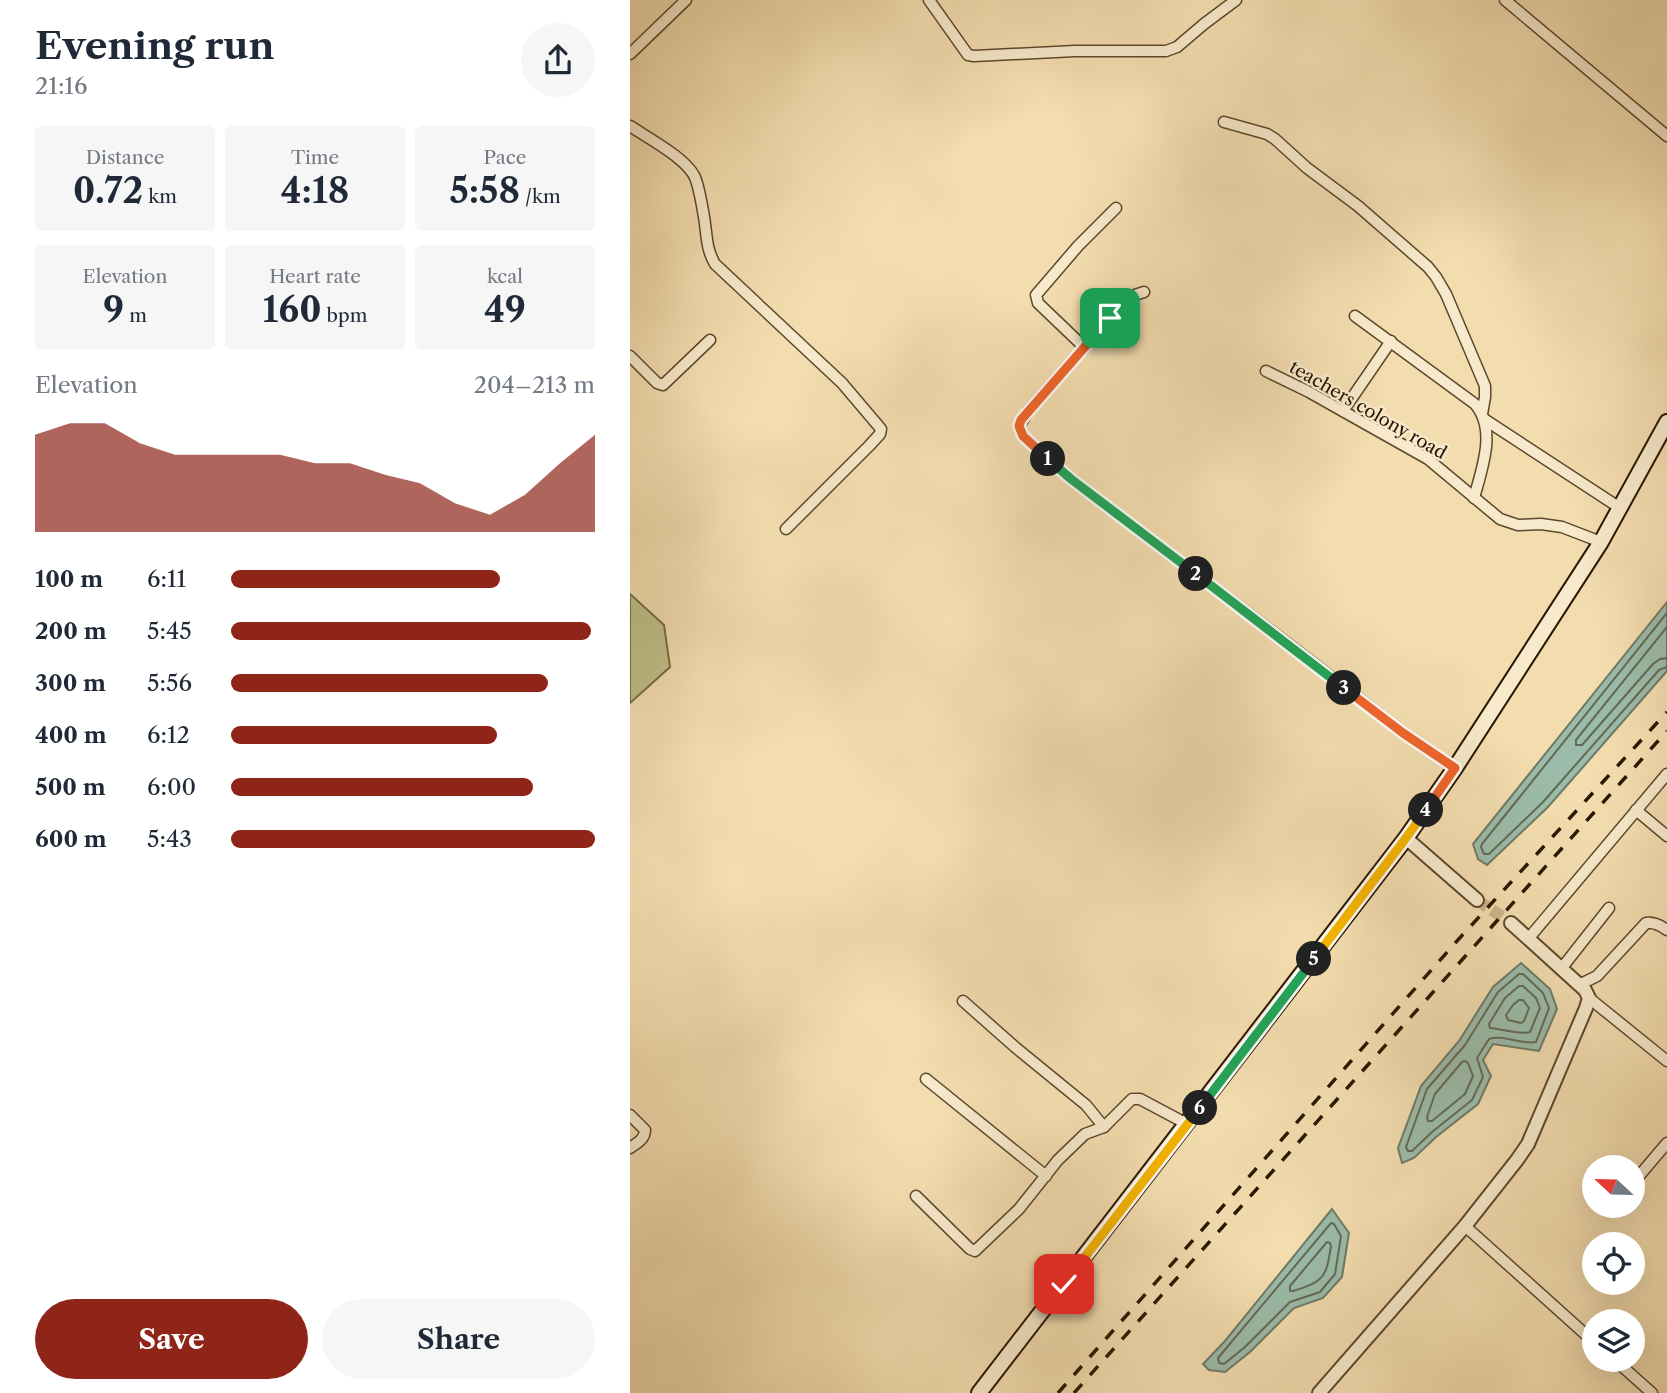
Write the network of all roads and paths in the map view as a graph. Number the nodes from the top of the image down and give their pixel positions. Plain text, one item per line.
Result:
1 (686, 0) edge
2 (929, 0) edge
3 (1236, 0) edge
4 (1505, 0) edge
5 (630, 54) edge
6 (1224, 122) dead end
7 (630, 126) edge
8 (1667, 136) edge
9 (1116, 208) dead end
10 (1144, 292) dead end
11 (1355, 316) dead end
12 (710, 340) dead end
13 (1391, 341) junction
14 (1084, 347) junction
15 (630, 356) edge
16 (1266, 371) dead end
17 (1343, 411) junction
18 (1483, 416) junction
19 (1667, 422) edge
20 (1474, 498) junction
21 (1620, 508) junction
22 (786, 529) dead end
23 (1601, 542) junction
24 (1455, 768) junction
25 (1667, 774) edge
26 (1636, 810) junction
27 (1667, 836) edge
28 (1406, 838) junction
29 (1476, 900) tunnel mouth
30 (1609, 908) dead end
31 (1511, 923) tunnel mouth
32 (1667, 930) edge
33 (1528, 939) junction
34 (1561, 969) junction
35 (1579, 985) junction
36 (1589, 998) junction
37 (963, 1000) dead end
38 (1667, 1060) edge
39 (926, 1079) dead end
40 (630, 1115) edge
41 (1187, 1124) junction
42 (1104, 1127) junction
43 (1667, 1143) edge
44 (630, 1148) edge
45 (1645, 1169) edge
46 (1045, 1176) junction
47 (916, 1196) dead end
48 (1465, 1226) junction
49 (1582, 1331) edge
50 (1628, 1372) edge
51 (979, 1393) edge
52 (1319, 1393) edge
53 (1652, 1393) edge

1 - 5 street
2 - 3 street
4 - 8 street
6 - 18 street
7 - 22 street
9 - 14 street
10 - 14 street
11 - 13 street
12 - 15 street
13 - 17 street
13 - 18 street
14 - 24 street
16 - 17 street, teachers colony road
17 - 20 street, teachers colony road
18 - 20 street
18 - 21 street
19 - 21 main road
20 - 23 street, teachers colony road
21 - 23 main road
23 - 24 main road
24 - 28 main road
25 - 26 street
26 - 27 street
26 - 33 street
28 - 29 street
28 - 41 main road
30 - 34 street
31 - 33 street
32 - 35 street
33 - 34 street
34 - 35 street
35 - 36 street
36 - 38 street
36 - 48 street
37 - 42 street
39 - 46 street
40 - 44 street
41 - 42 street
41 - 51 main road
42 - 46 street
43 - 45 street
46 - 47 street
48 - 49 street
48 - 52 street
50 - 53 street

